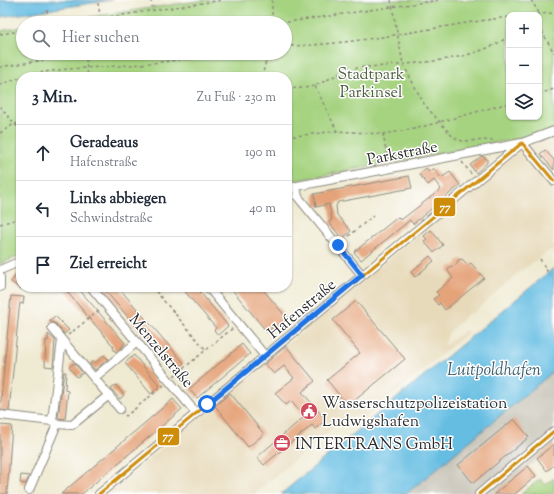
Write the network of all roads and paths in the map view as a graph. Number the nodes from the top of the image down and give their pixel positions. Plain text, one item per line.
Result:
1 (151, 0) edge
2 (223, 0) edge
3 (272, 0) edge
4 (391, 0) edge
5 (439, 0) edge
6 (531, 0) edge
7 (98, 3) dead end
8 (392, 6) junction
9 (152, 7) dead end
10 (47, 10) dead end
11 (537, 12) edge
12 (554, 13) edge
13 (542, 14) edge
14 (100, 15) dead end
15 (48, 16) edge
16 (118, 16) edge
17 (272, 16) edge
18 (506, 17) edge
19 (292, 21) edge
20 (542, 31) edge
21 (16, 32) edge
22 (0, 34) edge
23 (397, 35) junction
24 (506, 39) edge
25 (292, 45) edge
26 (554, 53) edge
27 (46, 60) edge
28 (86, 60) edge
29 (188, 60) edge
30 (266, 60) edge
31 (403, 64) junction
32 (0, 67) edge
33 (87, 68) junction
34 (40, 72) edge
35 (87, 72) edge
36 (263, 72) edge
37 (16, 78) edge
38 (0, 85) edge
39 (315, 86) junction
40 (292, 88) edge
41 (554, 89) edge
42 (542, 93) edge
43 (506, 104) edge
44 (0, 106) edge
45 (440, 121) junction
46 (14, 124) joint
47 (554, 130) edge
48 (337, 131) junction
49 (0, 133) edge
50 (384, 134) junction
51 (292, 136) edge
52 (497, 140) dead end
53 (522, 143) junction
54 (387, 155) dead end
55 (460, 156) junction
56 (477, 181) junction
57 (554, 182) edge
58 (292, 187) edge
59 (296, 187) junction
60 (373, 216) dead end
61 (16, 219) edge
62 (0, 224) edge
63 (338, 245) junction
64 (540, 259) dead end
65 (16, 262) edge
66 (0, 270) edge
67 (362, 275) junction
68 (550, 276) dead end
69 (0, 277) edge
70 (0, 287) edge
71 (96, 292) edge
72 (156, 292) edge
73 (212, 292) edge
74 (106, 304) junction
75 (238, 324) junction
76 (52, 328) dead end
77 (62, 340) junction
78 (137, 342) junction
79 (206, 350) junction
80 (265, 356) junction
81 (94, 378) junction
82 (169, 381) junction
83 (109, 395) junction
84 (120, 409) joint
85 (196, 413) junction
86 (0, 415) edge
87 (55, 422) junction
88 (554, 431) edge
89 (29, 490) dead end
90 (99, 494) edge
91 (479, 494) edge

1 - 9 path
2 - 16 path
3 - 17 path
4 - 8 path
5 - 8 path
6 - 11 path
7 - 14 path
8 - 19 path
8 - 23 path
10 - 15 path
12 - 13 path
18 - 23 path
20 - 26 path
21 - 22 path
23 - 25 path
23 - 31 path
24 - 31 path
27 - 32 path
28 - 33 path
29 - 33 path
30 - 36 path
31 - 39 path
31 - 45 path
33 - 34 path
33 - 35 path
37 - 38 path
39 - 40 path
39 - 48 path
41 - 42 path
43 - 45 path
44 - 46 path
45 - 50 path
45 - 52 path
46 - 49 path
47 - 53 street
48 - 50 path
48 - 51 path
50 - 54 path
53 - 55 street, Parkstraße
53 - 56 street, Hafenstraße
53 - 57 street
55 - 56 path
55 - 59 street, Parkstraße
56 - 67 street, Hafenstraße
58 - 59 street, Parkstraße
59 - 63 street
60 - 63 path
61 - 62 path
63 - 67 street
64 - 68 path
65 - 66 street
67 - 80 street, Hafenstraße
69 - 70 street
71 - 74 street, Menzelstraße
72 - 79 path
73 - 75 street
74 - 77 path
74 - 78 street, Menzelstraße
75 - 79 path
75 - 80 street
76 - 77 street
77 - 81 street
77 - 87 street
78 - 81 street
78 - 82 street, Menzelstraße
79 - 82 path
80 - 85 street, Hafenstraße
81 - 83 street
82 - 84 path
82 - 85 street, Menzelstraße
83 - 84 street
83 - 87 street
85 - 90 street, Hafenstraße
86 - 87 street
87 - 89 street
88 - 91 street

